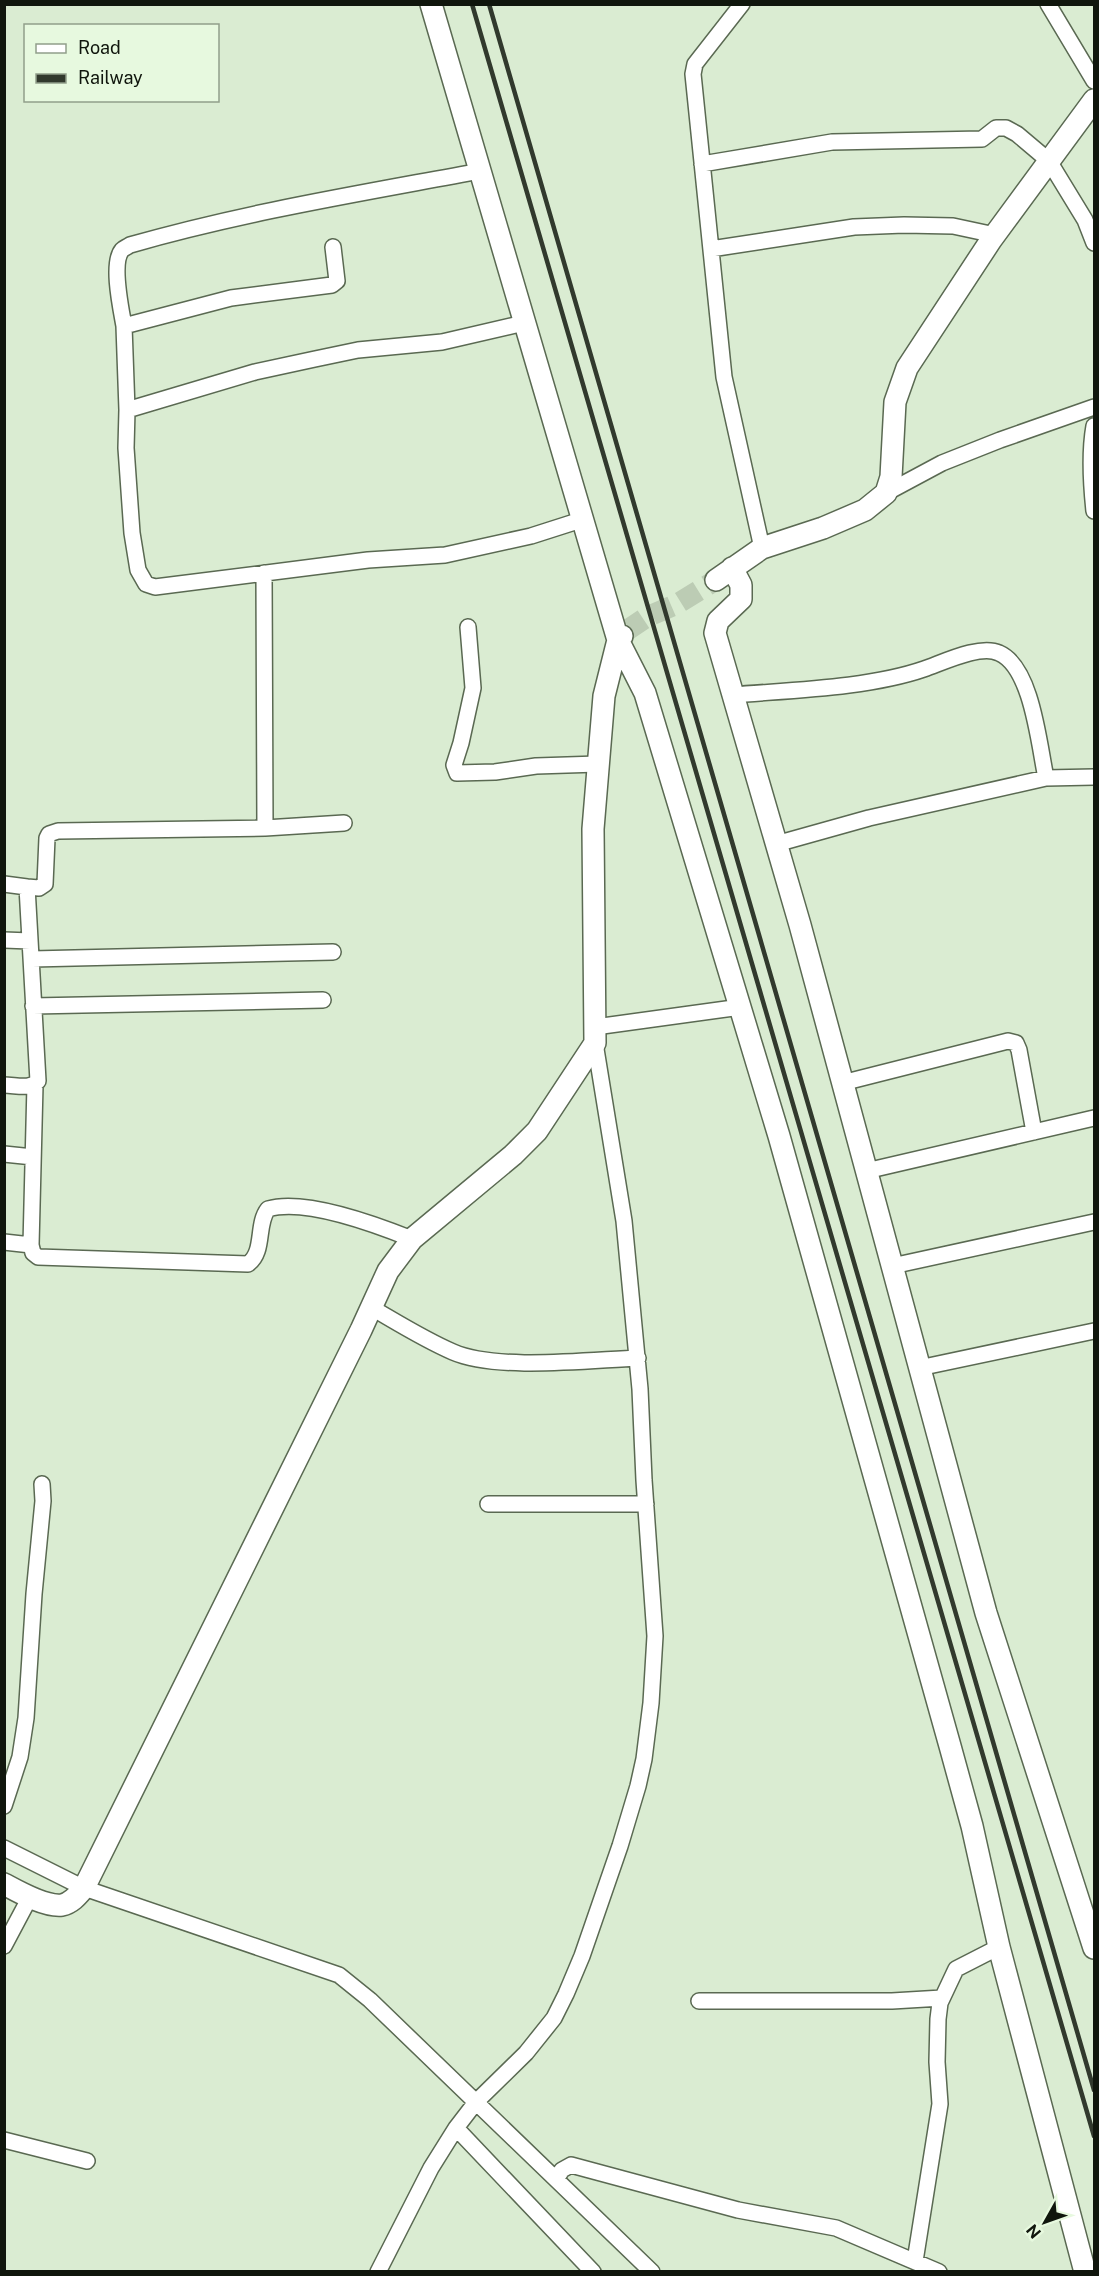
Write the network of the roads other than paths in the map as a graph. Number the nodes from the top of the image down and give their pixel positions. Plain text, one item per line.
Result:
1 (431, 4) edge
2 (742, 4) edge
3 (1048, 4) edge
4 (1095, 81) edge
5 (1095, 100) edge
6 (1049, 161) junction
7 (702, 164) junction
8 (480, 171) junction
9 (995, 235) junction
10 (1095, 243) edge
11 (333, 247) dead end
12 (711, 249) junction
13 (524, 323) junction
14 (124, 326) junction
15 (1095, 407) edge
16 (128, 410) junction
17 (1095, 426) edge
18 (1093, 452) edge
19 (886, 493) junction
20 (1095, 511) edge
21 (581, 520) junction
22 (762, 548) junction
23 (264, 573) junction
24 (468, 627) dead end
25 (622, 636) junction
26 (733, 695) junction
27 (598, 764) junction
28 (1095, 777) edge
29 (1046, 778) junction
30 (344, 823) dead end
31 (265, 828) junction
32 (776, 844) junction
33 (4, 884) edge
34 (27, 886) junction
35 (4, 940) edge
36 (30, 941) junction
37 (333, 952) dead end
38 (32, 959) junction
39 (324, 1000) dead end
40 (33, 1006) junction
41 (741, 1007) junction
42 (595, 1035) junction
43 (842, 1083) junction
44 (4, 1084) edge
45 (35, 1084) junction
46 (1095, 1118) edge
47 (1034, 1132) junction
48 (4, 1154) edge
49 (33, 1157) junction
50 (866, 1171) junction
51 (1095, 1222) edge
52 (412, 1239) junction
53 (4, 1242) edge
54 (31, 1245) junction
55 (892, 1266) junction
56 (372, 1308) junction
57 (1095, 1331) edge
58 (638, 1358) junction
59 (919, 1368) junction
60 (42, 1484) dead end
61 (488, 1504) dead end
62 (646, 1504) junction
63 (4, 1806) edge
64 (4, 1848) edge
65 (4, 1884) edge
66 (84, 1888) junction
67 (30, 1898) junction
68 (4, 1946) edge
69 (999, 1947) junction
70 (1095, 1948) edge
71 (942, 1998) junction
72 (699, 2001) dead end
73 (476, 2102) junction
74 (456, 2128) junction
75 (4, 2139) edge
76 (87, 2161) dead end
77 (556, 2179) junction
78 (915, 2261) junction
79 (378, 2271) edge
80 (592, 2271) edge
81 (652, 2271) edge
82 (939, 2271) edge
83 (1085, 2271) edge

1 - 8 street
2 - 7 street
3 - 4 street
5 - 6 street
6 - 7 street
6 - 9 street
6 - 10 street
7 - 12 street
8 - 13 street
8 - 14 street
9 - 12 street
9 - 19 street
11 - 14 street
12 - 22 street
13 - 16 street
13 - 21 street
14 - 16 street
15 - 19 street
16 - 23 street
17 - 18 street
18 - 20 street
19 - 22 street
21 - 23 street
21 - 25 street
22 - 26 street
23 - 31 street
24 - 27 street
25 - 27 street
25 - 41 street
26 - 29 street
26 - 32 street
27 - 42 street
28 - 29 street
29 - 32 street
30 - 31 street
31 - 34 street
32 - 43 street
33 - 34 street
34 - 36 street
35 - 36 street
36 - 38 street
37 - 38 street
38 - 40 street
39 - 40 street
40 - 45 street
41 - 42 street
41 - 69 street
42 - 52 street
42 - 58 street
43 - 47 street
43 - 50 street
44 - 45 street
45 - 49 street
46 - 47 street
47 - 50 street
48 - 49 street
49 - 54 street
50 - 55 street
51 - 55 street
52 - 54 street
52 - 56 street
53 - 54 street
55 - 59 street
56 - 58 street
56 - 66 street
57 - 59 street
58 - 62 street
59 - 70 street
60 - 63 street
61 - 62 street
62 - 73 street
64 - 66 street
65 - 67 street
66 - 67 street
66 - 73 street
67 - 68 street
69 - 71 street
69 - 83 street
71 - 72 street
71 - 78 street
73 - 74 street
73 - 77 street
74 - 79 street
74 - 80 street
75 - 76 street
77 - 78 street
77 - 81 street
78 - 82 street

